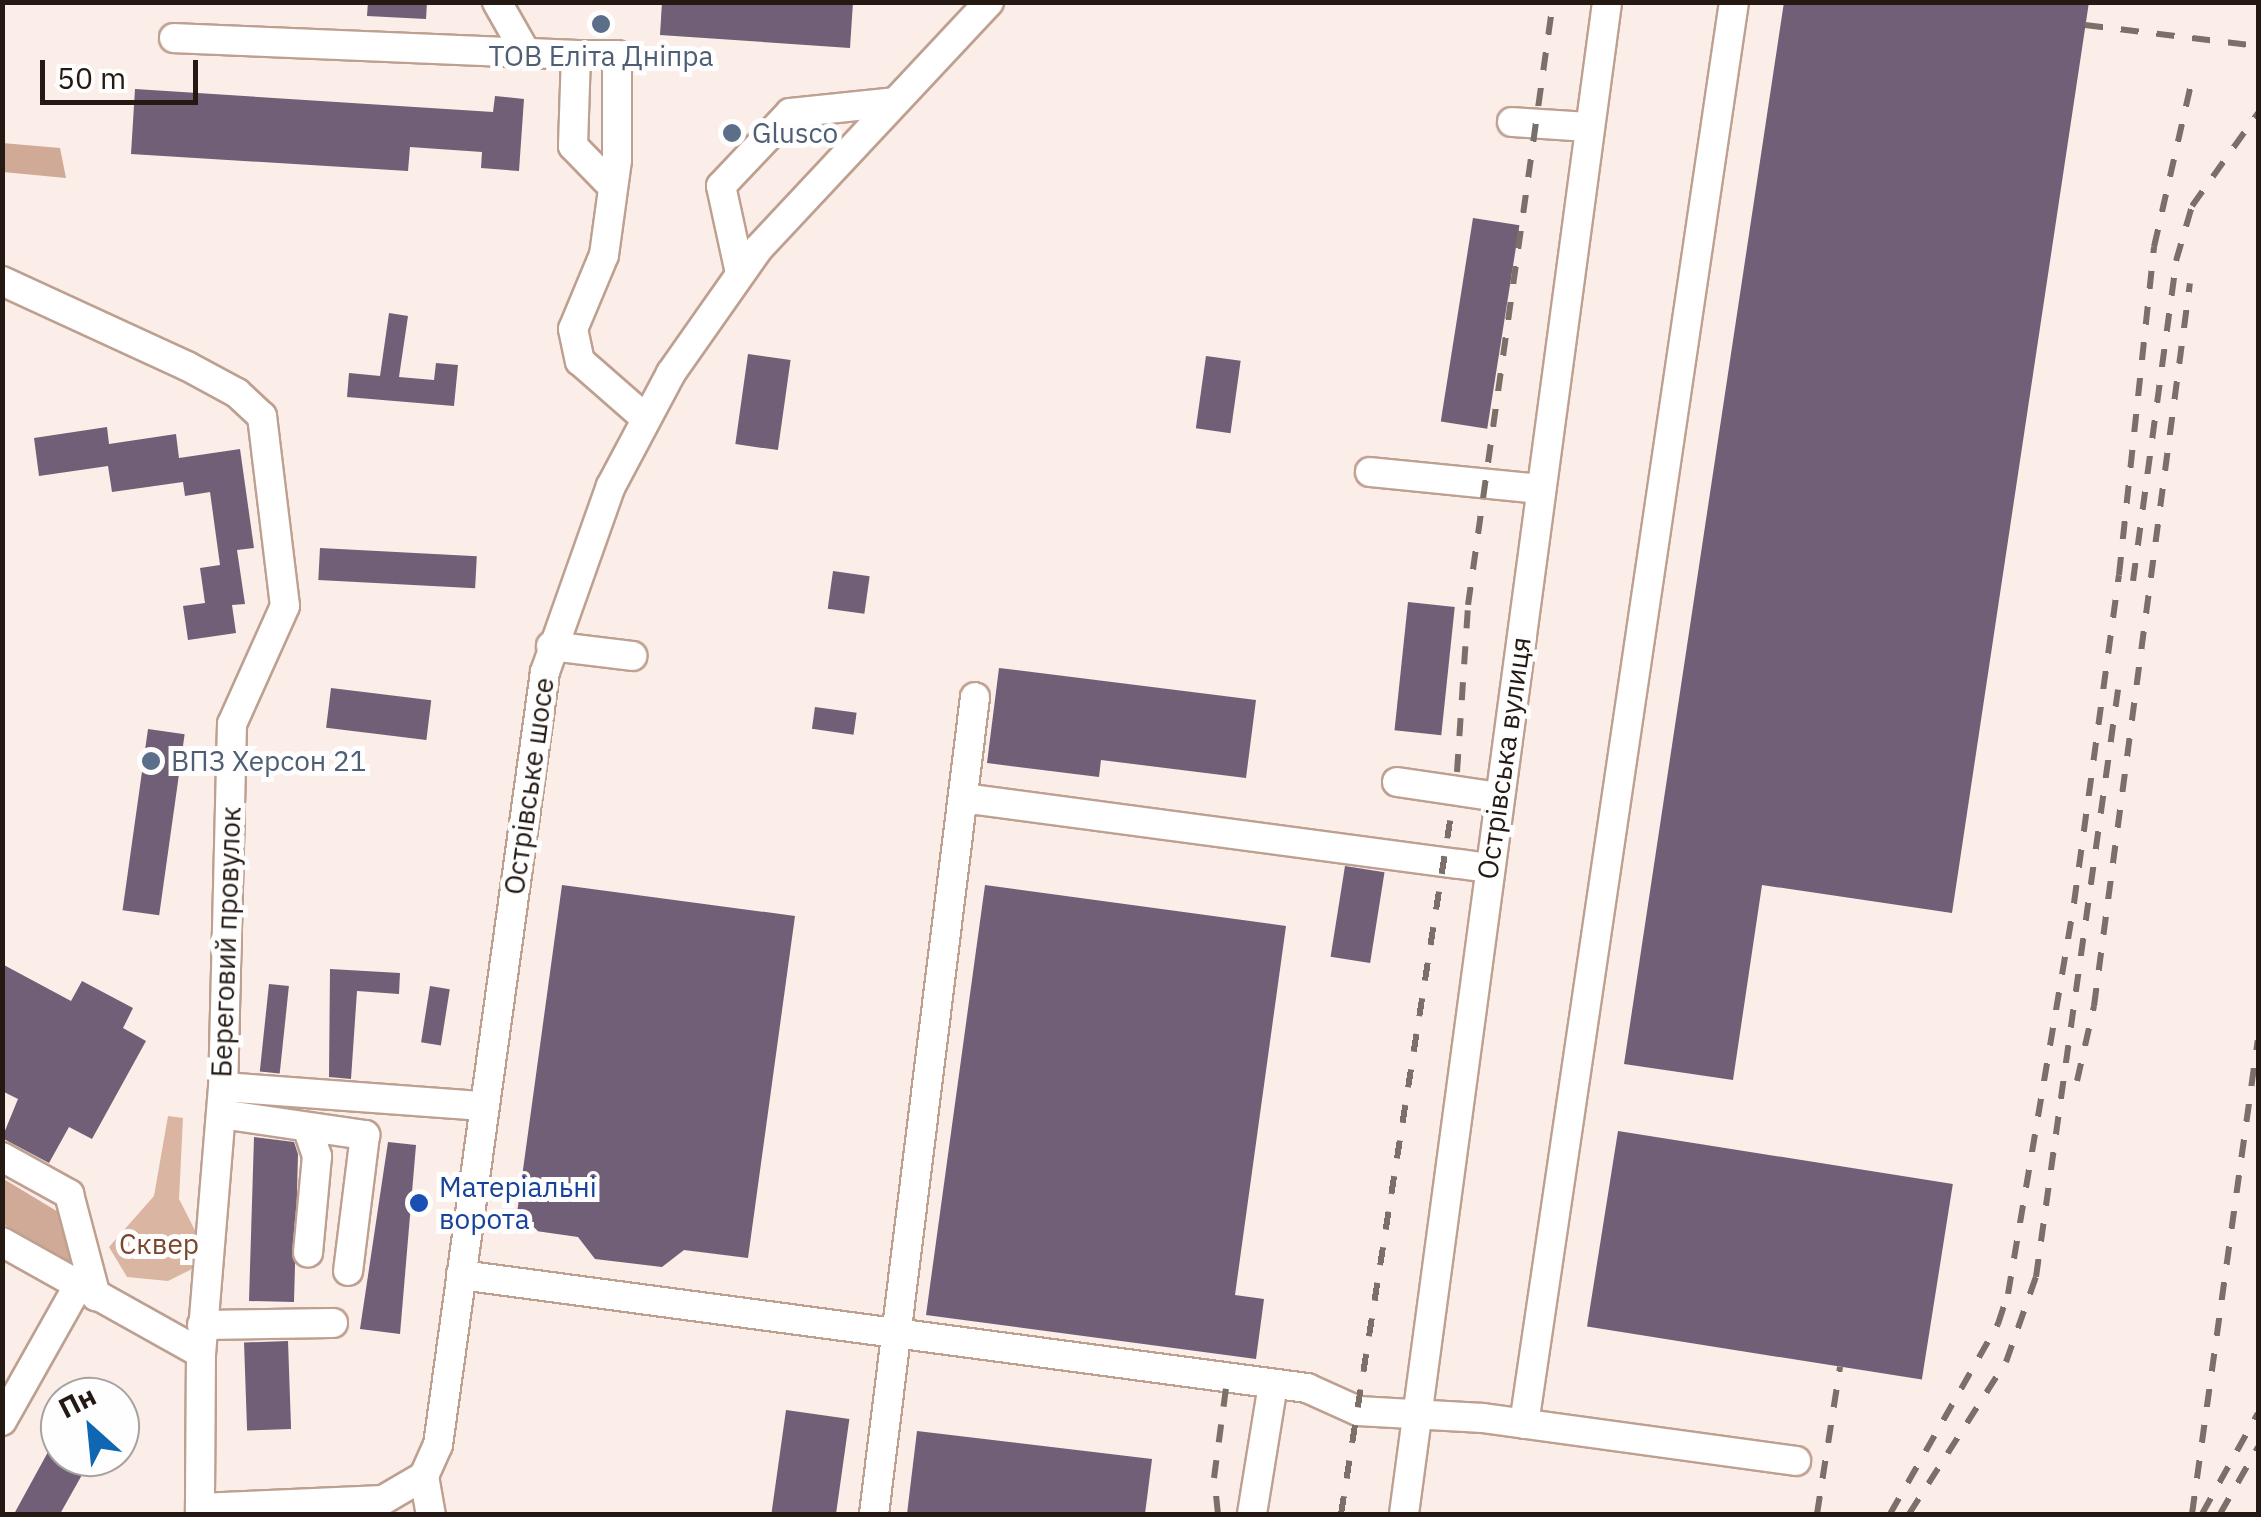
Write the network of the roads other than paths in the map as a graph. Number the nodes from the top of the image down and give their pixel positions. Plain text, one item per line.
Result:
1 (498, 2) edge
2 (989, 2) edge
3 (1607, 2) edge
4 (1734, 2) edge
5 (174, 38) dead end
6 (526, 53) junction
7 (576, 55) junction
8 (894, 102) junction
9 (1512, 122) dead end
10 (1590, 128) junction
11 (610, 183) junction
12 (740, 273) junction
13 (2, 281) edge
14 (644, 417) junction
15 (1370, 472) dead end
16 (1541, 488) junction
17 (551, 646) junction
18 (632, 656) dead end
19 (976, 697) dead end
20 (1397, 782) dead end
21 (1499, 797) junction
22 (963, 798) junction
23 (1489, 868) junction
24 (222, 1101) junction
25 (483, 1106) junction
26 (306, 1126) junction
27 (2, 1157) edge
28 (2, 1242) edge
29 (308, 1253) dead end
30 (348, 1271) dead end
31 (461, 1275) junction
32 (87, 1291) junction
33 (333, 1323) dead end
34 (896, 1334) junction
35 (202, 1339) junction
36 (1273, 1384) junction
37 (1417, 1413) junction
38 (2, 1422) edge
39 (1524, 1424) junction
40 (1796, 1461) dead end
41 (424, 1476) junction
42 (344, 1508) edge
43 (200, 1511) edge
44 (431, 1514) edge
45 (874, 1514) edge
46 (1252, 1514) edge
47 (1404, 1514) edge

1 - 6 street
2 - 8 street, Острівське шосе
3 - 10 street, Острівська вулиця
4 - 39 street
5 - 6 street
6 - 7 street
7 - 11 street
7 - 11 street
8 - 12 street, Острівське шосе
8 - 12 street
9 - 10 street
10 - 16 street, Острівська вулиця
11 - 14 street
12 - 14 street, Острівське шосе
13 - 24 street, Береговий провулок
14 - 17 street, Острівське шосе
15 - 16 street
16 - 21 street, Острівська вулиця
17 - 18 street
17 - 25 street, Острівське шосе
19 - 22 street
20 - 21 street
21 - 23 street, Острівська вулиця
22 - 23 street
22 - 34 street
23 - 37 street, Острівська вулиця
24 - 25 street
24 - 26 street
24 - 35 street, Береговий провулок
25 - 31 street, Острівське шосе
26 - 29 street
26 - 30 street
27 - 32 street
28 - 32 street
31 - 34 street
31 - 41 street, Острівське шосе
32 - 35 street
32 - 38 street
33 - 35 street
34 - 36 street
34 - 45 street
35 - 43 street, Береговий провулок
36 - 37 street
36 - 46 street
37 - 39 street
37 - 47 street, Острівська вулиця
39 - 40 street
41 - 42 street
41 - 44 street
42 - 43 street

